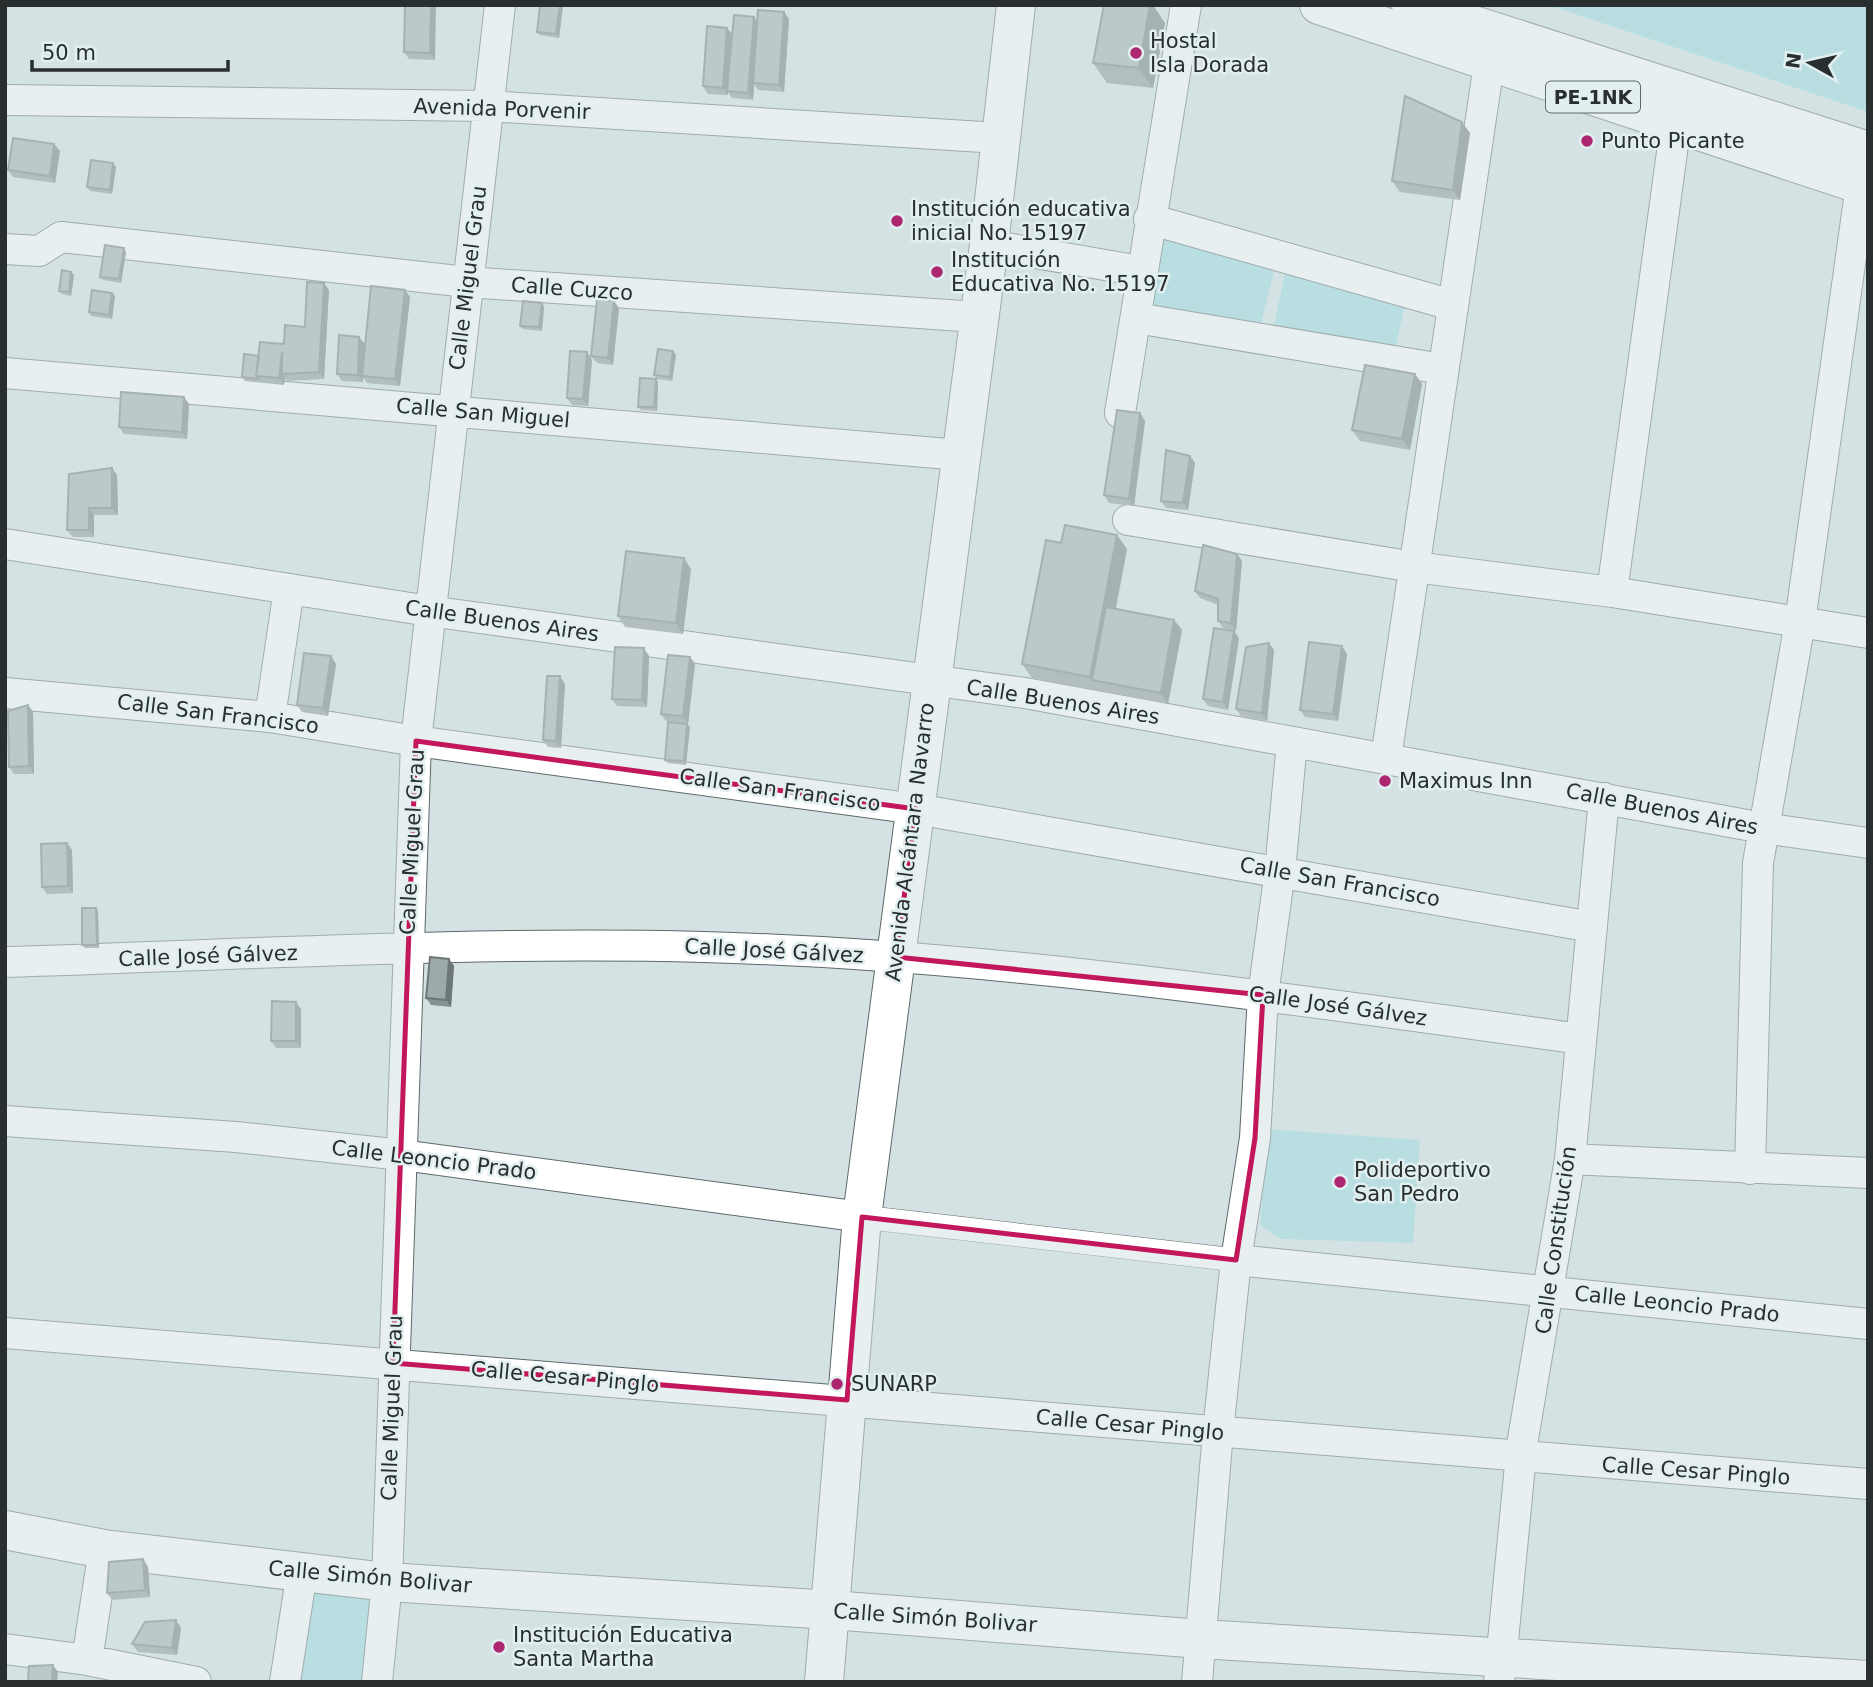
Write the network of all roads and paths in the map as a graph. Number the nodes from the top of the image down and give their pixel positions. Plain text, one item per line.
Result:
1 (500, 5) edge
2 (1016, 5) edge
3 (1186, 5) edge
4 (1319, 5) edge
5 (1411, 5) edge
6 (1494, 49) junction
7 (5, 100) edge
8 (488, 106) junction
9 (1676, 123) junction
10 (999, 138) junction
11 (1866, 174) edge
12 (1149, 219) junction
13 (989, 245) junction
14 (5, 249) edge
15 (1140, 271) junction
16 (467, 282) junction
17 (1451, 305) junction
18 (977, 317) junction
19 (1136, 318) junction
20 (1443, 369) junction
21 (5, 373) edge
22 (452, 410) junction
23 (1120, 413) edge
24 (960, 455) junction
25 (1128, 520) dead end
26 (5, 544) edge
27 (1414, 567) junction
28 (289, 589) junction
29 (1612, 592) junction
30 (429, 611) junction
31 (1800, 622) junction
32 (1868, 633) edge
33 (931, 680) junction
34 (5, 693) edge
35 (270, 717) junction
36 (416, 741) junction
37 (1292, 742) junction
38 (1386, 758) junction
39 (1604, 798) junction
40 (916, 808) junction
41 (1763, 828) junction
42 (1868, 843) edge
43 (1280, 871) junction
44 (1592, 927) junction
45 (407, 950) junction
46 (896, 957) junction
47 (5, 962) edge
48 (1263, 995) junction
49 (1580, 1039) junction
50 (5, 1121) edge
51 (401, 1155) junction
52 (1570, 1159) junction
53 (1750, 1169) junction
54 (1868, 1173) edge
55 (862, 1217) junction
56 (1236, 1260) junction
57 (1550, 1291) junction
58 (1868, 1324) edge
59 (5, 1333) edge
60 (393, 1363) junction
61 (847, 1400) junction
62 (1218, 1432) junction
63 (1521, 1457) junction
64 (1868, 1484) edge
65 (5, 1530) edge
66 (104, 1549) junction
67 (302, 1572) junction
68 (387, 1582) junction
69 (832, 1610) junction
70 (1201, 1639) junction
71 (5, 1650) edge
72 (87, 1660) junction
73 (1500, 1670) edge
74 (1868, 1680) edge
75 (196, 1682) edge
76 (285, 1682) edge
77 (377, 1682) edge
78 (824, 1682) edge
79 (1197, 1682) edge

1 - 8 street, Calle Miguel Grau
2 - 10 street, Avenida Alcántara Navarro
3 - 12 street
4 - 6 street, PE-1NK
5 - 6 street, PE-1NK
6 - 9 street, PE-1NK
6 - 11 street, PE-1NK
6 - 17 street
7 - 8 street, Avenida Porvenir
8 - 10 street, Avenida Porvenir
8 - 16 street, Calle Miguel Grau
9 - 11 street, PE-1NK
9 - 29 street
10 - 13 street, Avenida Alcántara Navarro
11 - 31 street
12 - 15 street
12 - 17 street
13 - 15 street
13 - 18 street, Avenida Alcántara Navarro
14 - 16 street, Calle Cuzco
15 - 19 street
16 - 18 street, Calle Cuzco
16 - 22 street, Calle Miguel Grau
17 - 20 street
18 - 24 street, Avenida Alcántara Navarro
19 - 20 street
19 - 23 street
20 - 27 street
21 - 22 street, Calle San Miguel
22 - 24 street, Calle San Miguel
22 - 30 street, Calle Miguel Grau
24 - 33 street, Avenida Alcántara Navarro
25 - 27 street
26 - 28 street, Calle Buenos Aires
27 - 29 street
27 - 38 street
28 - 30 street, Calle Buenos Aires
28 - 35 street
29 - 31 street
30 - 33 street, Calle Buenos Aires
30 - 36 street, Calle Miguel Grau
31 - 32 street
31 - 41 street
33 - 37 street, Calle Buenos Aires
33 - 40 street, Avenida Alcántara Navarro
34 - 35 street, Calle San Francisco
35 - 36 street, Calle San Francisco
36 - 40 street, Calle San Francisco
36 - 45 street, Calle Miguel Grau
37 - 38 street, Calle Buenos Aires
37 - 43 street
38 - 39 street, Calle Buenos Aires
39 - 41 street, Calle Buenos Aires
39 - 44 street, Calle Constitución
40 - 43 street, Calle San Francisco
40 - 46 street, Avenida Alcántara Navarro
41 - 42 street, Calle Buenos Aires
41 - 53 street
43 - 44 street, Calle San Francisco
43 - 48 street
44 - 49 street, Calle Constitución
45 - 46 street, Calle José Gálvez
45 - 47 street, Calle José Gálvez
45 - 51 street, Calle Miguel Grau
46 - 48 street, Calle José Gálvez
46 - 55 street, Avenida Alcántara Navarro
48 - 49 street, Calle José Gálvez
48 - 56 street
49 - 52 street, Calle Constitución
50 - 51 street, Calle Leoncio Prado
51 - 55 street, Calle Leoncio Prado
51 - 60 street, Calle Miguel Grau
52 - 53 street
52 - 57 street, Calle Constitución
53 - 54 street
55 - 56 street
55 - 61 street, Avenida Alcántara Navarro
56 - 57 street, Calle Leoncio Prado
56 - 62 street
57 - 58 street, Calle Leoncio Prado
57 - 63 street, Calle Constitución
59 - 60 street, Calle Cesar Pinglo
60 - 61 street, Calle Cesar Pinglo
60 - 68 street, Calle Miguel Grau
61 - 62 street, Calle Cesar Pinglo
61 - 69 street, Avenida Alcántara Navarro
62 - 63 street, Calle Cesar Pinglo
62 - 70 street
63 - 64 street, Calle Cesar Pinglo
63 - 73 street, Calle Constitución
65 - 66 street, Calle Simón Bolivar
66 - 67 street, Calle Simón Bolivar
66 - 72 street
67 - 68 street, Calle Simón Bolivar
67 - 76 street
68 - 69 street, Calle Simón Bolivar
68 - 77 street, Calle Miguel Grau
69 - 70 street, Calle Simón Bolivar
69 - 78 street, Avenida Alcántara Navarro
70 - 73 street, Calle Simón Bolivar
70 - 79 street
71 - 72 street
72 - 75 street
73 - 74 street, Calle Simón Bolivar

